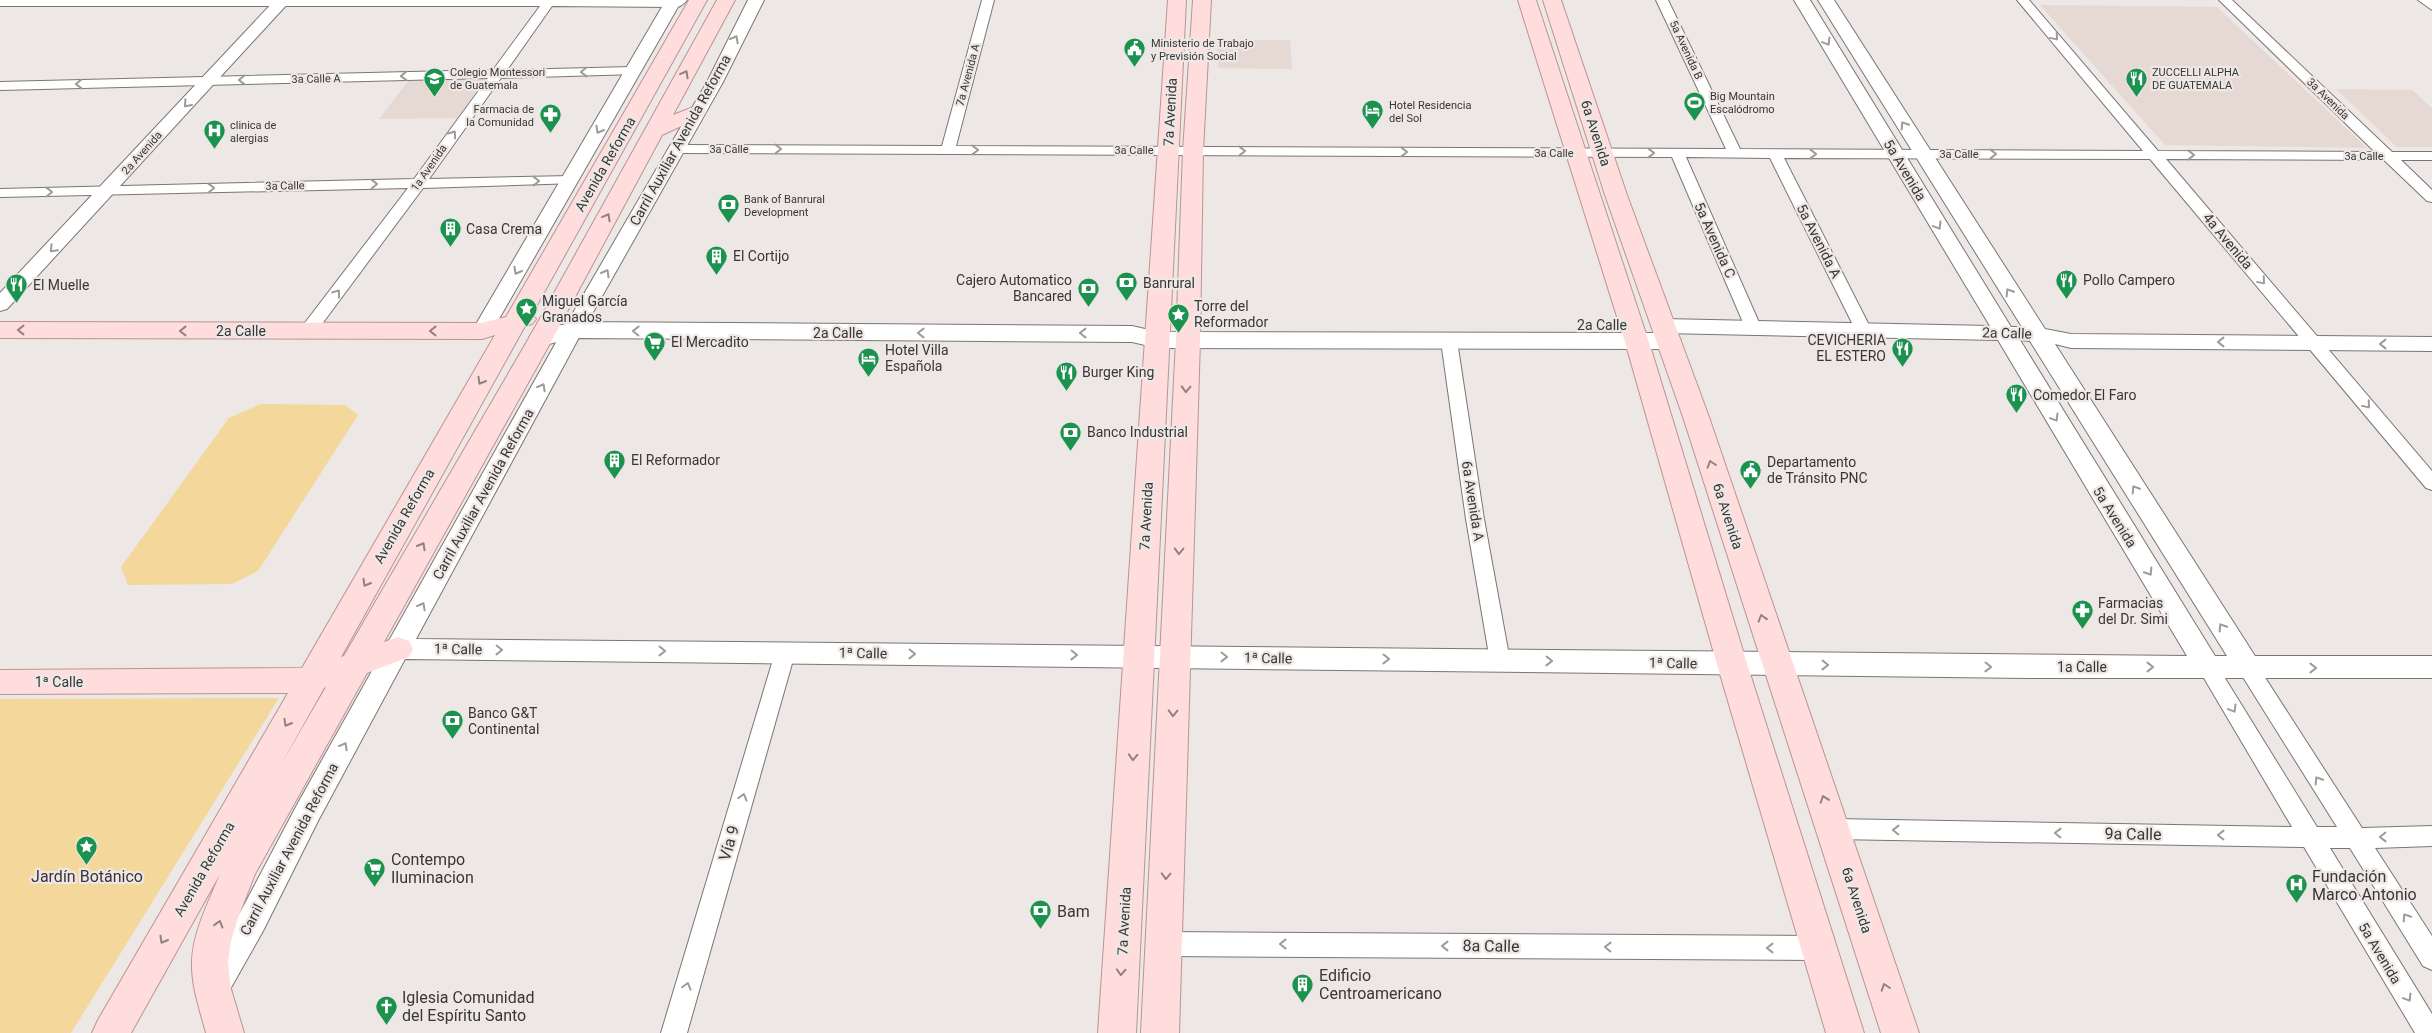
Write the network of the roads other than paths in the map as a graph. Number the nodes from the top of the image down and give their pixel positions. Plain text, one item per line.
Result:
1 (698, 0) edge
2 (726, 0) edge
3 (756, 0) edge
4 (988, 0) edge
5 (1176, 0) edge
6 (1202, 0) edge
7 (1527, 0) edge
8 (1552, 0) edge
9 (1662, 0) edge
10 (1802, 0) edge
11 (1826, 0) edge
12 (2023, 0) edge
13 (2225, 0) edge
14 (2424, 0) edge
15 (675, 1) edge
16 (0, 2) edge
17 (281, 2) edge
18 (549, 2) junction
19 (2432, 6) edge
20 (658, 27) junction
21 (662, 64) junction
22 (633, 71) junction
23 (496, 74) junction
24 (208, 81) junction
25 (0, 86) edge
26 (696, 112) junction
27 (654, 131) junction
28 (677, 149) junction
29 (948, 149) junction
30 (1168, 150) junction
31 (1193, 151) junction
32 (1602, 152) junction
33 (1575, 153) junction
34 (1677, 153) junction
35 (1735, 153) junction
36 (1775, 154) junction
37 (1895, 154) junction
38 (1922, 154) junction
39 (2155, 155) junction
40 (2388, 156) junction
41 (2432, 156) edge
42 (571, 180) junction
43 (419, 183) junction
44 (108, 190) junction
45 (0, 193) edge
46 (2432, 198) edge
47 (1923, 201) junction
48 (1952, 201) junction
49 (0, 305) edge
50 (1753, 327) junction
51 (1864, 329) junction
52 (0, 330) edge
53 (500, 330) junction
54 (545, 330) junction
55 (573, 330) junction
56 (307, 332) junction
57 (1173, 333) junction
58 (1633, 333) junction
59 (1666, 333) junction
60 (2007, 340) junction
61 (2039, 340) junction
62 (1449, 341) junction
63 (2315, 343) junction
64 (2432, 344) edge
65 (2432, 483) edge
66 (398, 649) junction
67 (785, 652) junction
68 (1138, 656) junction
69 (1175, 656) junction
70 (1500, 661) junction
71 (354, 664) junction
72 (1732, 664) junction
73 (1777, 664) junction
74 (2432, 667) edge
75 (2208, 668) junction
76 (2248, 668) junction
77 (311, 680) junction
78 (0, 682) edge
79 (1834, 829) junction
80 (2432, 836) edge
81 (2309, 837) junction
82 (2354, 838) junction
83 (1164, 944) junction
84 (1819, 948) junction
85 (2432, 958) edge
86 (213, 989) junction
87 (111, 1033) edge
88 (224, 1033) edge
89 (674, 1033) edge
90 (1117, 1033) edge
91 (1160, 1033) edge
92 (1845, 1033) edge
93 (1900, 1033) edge
94 (2429, 1033) edge

1 - 21 main road, Avenida Reforma
27 -> 2 main road, Avenida Reforma
26 -> 3 street, Carril Auxiliar Avenida Reforma
4 - 29 street, 7a Avenida A
5 - 30 main road, 7a Avenida
6 - 31 main road, 7a Avenida
7 - 33 main road, 6a Avenida
8 - 32 main road, 6a Avenida
9 - 35 street, 5a Avenida B
10 -> 37 street, 5a Avenida
38 -> 11 street, 5a Avenida
12 -> 39 street, 4a Avenida
13 - 40 street, 3a Avenida
14 - 19 street
15 - 18 street
15 - 20 street
16 - 17 street
17 - 18 street
17 - 24 street, 2a Avenida
18 - 23 street, 1a Avenida
20 - 21 main road
20 - 22 street
21 - 53 main road, Avenida Reforma
22 -> 23 street, 3a Calle A
22 -> 42 street
23 -> 24 street, 3a Calle A
43 -> 23 street, 1a Avenida
24 -> 25 street, 3a Calle A
24 -> 44 street, 2a Avenida
26 - 27 main road
26 - 28 street, Carril Auxiliar Avenida Reforma
54 -> 27 main road, Avenida Reforma
28 -> 29 street, 3a Calle
55 -> 28 street, Carril Auxiliar Avenida Reforma
29 -> 30 street, 3a Calle
30 - 31 street, 3a Calle
30 - 57 main road, 7a Avenida
31 -> 33 street, 3a Calle
31 - 57 main road, 7a Avenida
32 - 33 street, 3a Calle
32 -> 34 street, 3a Calle
32 - 59 main road, 6a Avenida
33 - 58 main road, 6a Avenida
34 - 35 street, 3a Calle
34 - 50 street, 5a Avenida C
35 - 36 street, 3a Calle
36 -> 37 street, 3a Calle
36 - 51 street, 5a Avenida A
37 - 38 street, 3a Calle
37 - 47 street, 5a Avenida
38 -> 39 street, 3a Calle
38 - 48 street, 5a Avenida
39 -> 40 street, 3a Calle
39 -> 63 street, 4a Avenida
40 - 41 street, 3a Calle
40 - 46 street, 3a Avenida
43 -> 42 street, 3a Calle
42 -> 53 street
44 -> 43 street, 3a Calle
56 -> 43 street, 1a Avenida
45 -> 44 street, 3a Calle
44 -> 49 street, 2a Avenida
47 - 48 street
47 -> 60 street, 5a Avenida
61 -> 48 street, 5a Avenida
50 - 51 street, 2a Calle
50 - 59 street, 2a Calle
51 - 60 street, 2a Calle
56 -> 52 main road, 2a Calle
53 - 54 main road, 2a Calle
53 -> 56 main road, 2a Calle
53 -> 77 main road, Avenida Reforma
54 - 55 main road, 2a Calle
71 -> 54 main road, Avenida Reforma
57 -> 55 main road, 2a Calle
66 -> 55 street, Carril Auxiliar Avenida Reforma
57 - 58 main road, 2a Calle
57 - 62 main road, 2a Calle
57 - 68 main road, 7a Avenida
57 -> 69 main road, 7a Avenida
58 - 59 main road, 2a Calle
58 - 62 main road, 2a Calle
58 - 72 main road, 6a Avenida
59 - 60 street, 2a Calle
73 -> 59 main road, 6a Avenida
60 - 61 street, 2a Calle
60 -> 75 street, 5a Avenida
63 -> 61 street, 2a Calle
76 -> 61 street, 5a Avenida
62 - 70 street, 6a Avenida A
64 -> 63 street, 2a Calle
63 -> 65 street, 4a Avenida
66 -> 67 street, 1ª Calle
66 - 71 main road, 1ª Calle
86 -> 66 street, Carril Auxiliar Avenida Reforma
67 -> 68 street, 1ª Calle
89 -> 67 street, Vía 9
68 - 69 street, 1ª Calle
68 -> 90 main road, 7a Avenida
69 -> 70 street, 1ª Calle
69 -> 83 main road, 7a Avenida
70 -> 72 street, 1ª Calle
71 - 77 main road, 1ª Calle
86 -> 71 main road, Avenida Reforma
72 - 73 street, 1a Calle
72 - 84 main road, 6a Avenida
73 -> 75 street, 1a Calle
79 -> 73 main road, 6a Avenida
76 -> 74 street, 1a Calle
75 - 76 street, 1a Calle
75 -> 81 street, 5a Avenida
82 -> 76 street, 5a Avenida
77 - 78 main road, 1ª Calle
77 -> 87 main road, Avenida Reforma
81 -> 79 street, 9a Calle
93 -> 79 main road, 6a Avenida
80 -> 82 street, 9a Calle
81 - 82 street, 9a Calle
81 -> 94 street, 5a Avenida
85 -> 82 street, 5a Avenida
84 -> 83 street, 8a Calle
83 - 91 main road, 7a Avenida
84 - 92 main road, 6a Avenida
86 - 88 main road, Avenida Reforma

